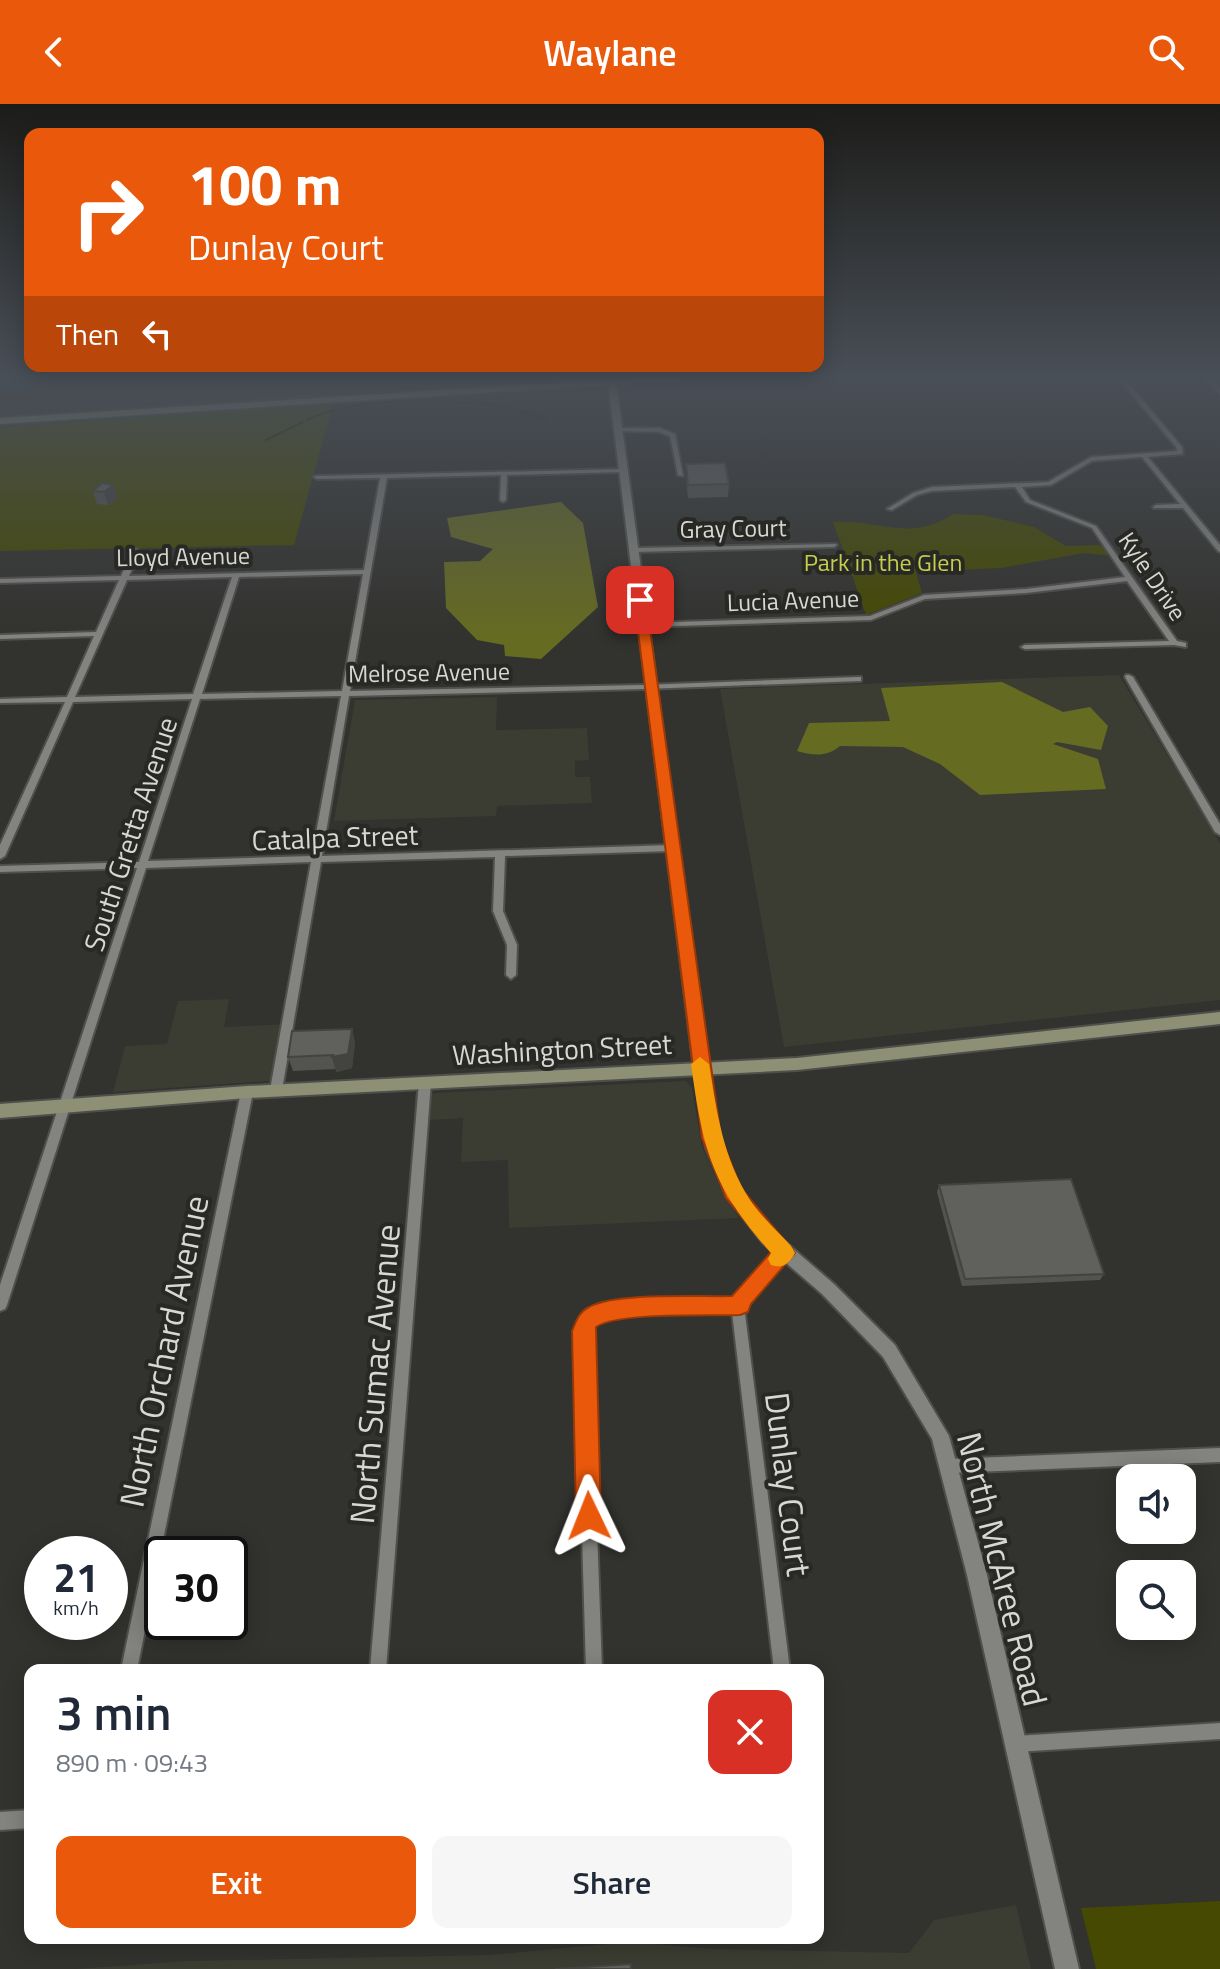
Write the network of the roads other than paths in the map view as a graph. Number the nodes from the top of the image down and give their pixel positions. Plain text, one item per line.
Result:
1 (623, 465) edge
2 (679, 465) edge
3 (1078, 465) edge
4 (1151, 465) edge
5 (624, 471) junction
6 (504, 474) junction
7 (681, 475) dead end
8 (384, 476) junction
9 (317, 477) dead end
10 (1017, 485) junction
11 (503, 500) dead end
12 (1184, 506) junction
13 (1156, 507) dead end
14 (890, 509) dead end
15 (1217, 543) edge
16 (834, 545) dead end
17 (634, 550) junction
18 (1220, 550) edge
19 (136, 551) dead end
20 (366, 572) junction
21 (236, 575) junction
22 (124, 578) junction
23 (1130, 578) junction
24 (0, 581) edge
25 (643, 625) junction
26 (99, 634) junction
27 (0, 637) edge
28 (1025, 647) dead end
29 (1129, 677) dead end
30 (858, 679) dead end
31 (651, 687) junction
32 (345, 694) junction
33 (197, 697) junction
34 (70, 700) junction
35 (0, 701) edge
36 (1220, 832) edge
37 (672, 848) junction
38 (500, 854) junction
39 (0, 856) edge
40 (317, 859) junction
41 (143, 865) junction
42 (0, 869) edge
43 (511, 975) dead end
44 (1220, 1018) edge
45 (701, 1069) junction
46 (425, 1082) junction
47 (276, 1090) junction
48 (247, 1092) junction
49 (65, 1105) junction
50 (0, 1111) edge
51 (784, 1253) junction
52 (0, 1305) edge
53 (740, 1306) junction
54 (1220, 1455) edge
55 (948, 1466) junction
56 (130, 1664) edge
57 (378, 1664) edge
58 (594, 1664) edge
59 (781, 1664) edge
60 (1220, 1731) edge
61 (1015, 1744) junction
62 (24, 1819) edge
63 (0, 1821) edge
64 (1067, 1969) edge

1 - 5 street, North McAree Road
2 - 7 street
3 - 10 street
4 - 12 street
5 - 6 street
5 - 17 street, North McAree Road
6 - 8 street
6 - 11 street
8 - 9 street
8 - 20 street
10 - 14 street
10 - 23 street, Kyle Drive
12 - 13 street
12 - 15 street
15 - 18 street
16 - 17 street, Gray Court
17 - 25 street, North McAree Road
19 - 22 street
20 - 21 street, Lloyd Avenue
20 - 32 street
21 - 22 street, Lloyd Avenue
21 - 33 street, South Gretta Avenue
22 - 24 street, Lloyd Avenue
22 - 26 street
23 - 25 street, Lucia Avenue
23 - 28 street, Kyle Drive
25 - 31 street, North McAree Road
26 - 27 street
26 - 34 street
29 - 36 street
30 - 31 street, Melrose Avenue
31 - 32 street, Melrose Avenue
31 - 37 street, North McAree Road
32 - 33 street, Melrose Avenue
32 - 40 street
33 - 34 street, Melrose Avenue
33 - 41 street, South Gretta Avenue
34 - 35 street, Melrose Avenue
34 - 39 street
37 - 38 street, Catalpa Street
37 - 45 street, North McAree Road
38 - 40 street, Catalpa Street
38 - 43 street
40 - 41 street, Catalpa Street
40 - 47 street
41 - 42 street, Catalpa Street
41 - 49 street, South Gretta Avenue
44 - 45 main road, Washington Street
45 - 46 main road, Washington Street
45 - 51 street, North McAree Road
46 - 47 main road, Washington Street
46 - 57 street, North Sumac Avenue
47 - 48 main road, Washington Street
48 - 49 main road, Washington Street
48 - 56 street, North Orchard Avenue
49 - 50 main road, Washington Street
49 - 52 street, South Gretta Avenue
51 - 53 street
51 - 55 street, North McAree Road
53 - 58 street
53 - 59 street, Dunlay Court
54 - 55 street
55 - 61 street, North McAree Road
60 - 61 street
61 - 64 street, North McAree Road
62 - 63 street

